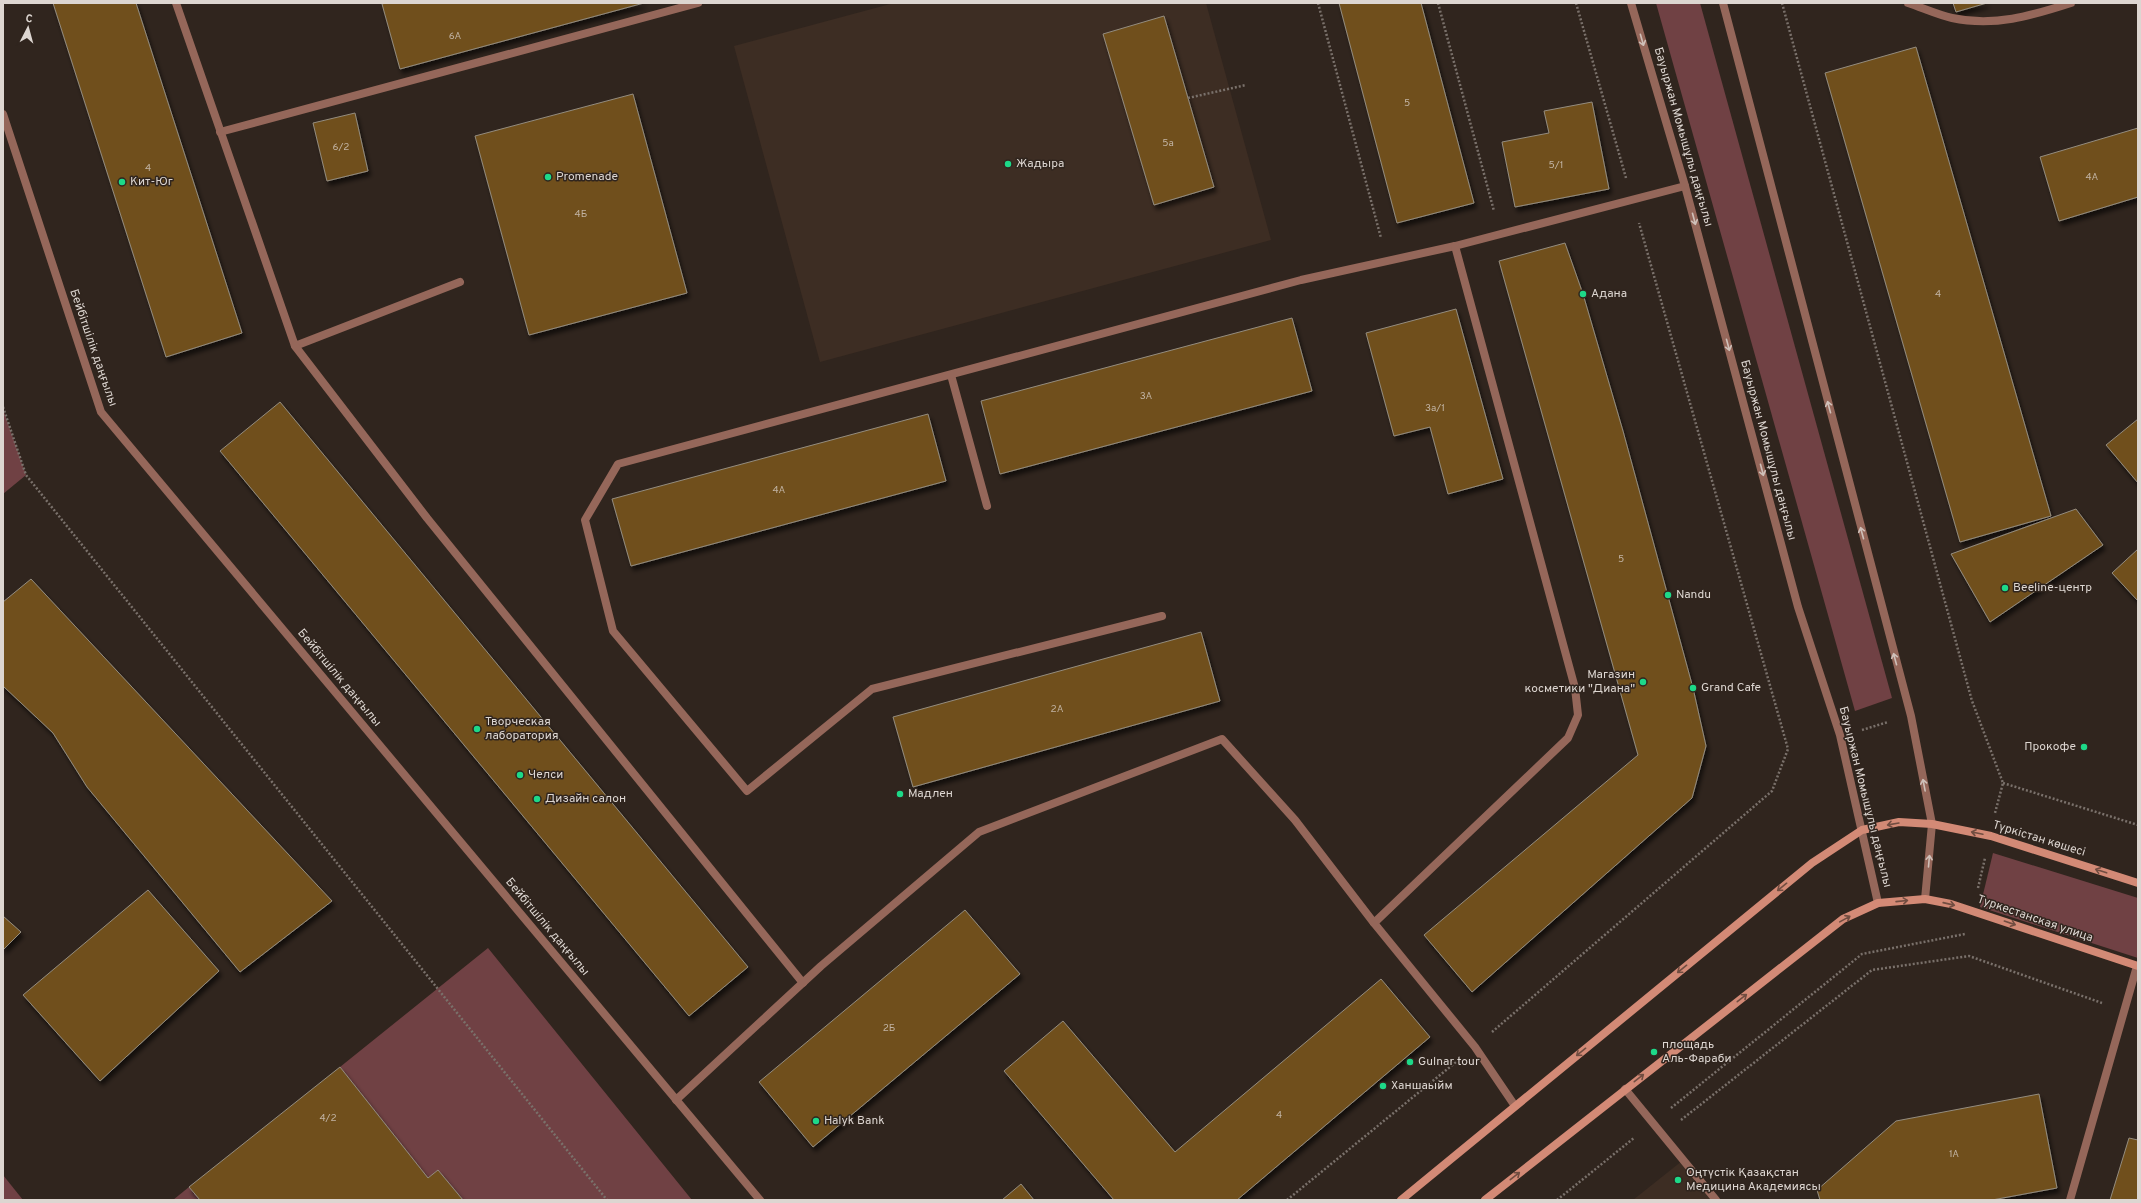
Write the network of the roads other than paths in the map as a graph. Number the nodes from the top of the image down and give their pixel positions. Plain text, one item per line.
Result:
1 (176, 3) edge
2 (698, 3) edge
3 (1631, 3) edge
4 (1723, 3) edge
5 (1908, 3) edge
6 (2071, 3) edge
7 (3, 114) edge
8 (220, 132) junction
9 (1685, 186) junction
10 (1455, 246) junction
11 (460, 282) dead end
12 (294, 346) junction
13 (950, 375) junction
14 (987, 506) dead end
15 (1162, 616) dead end
16 (1932, 824) junction
17 (1862, 830) junction
18 (2138, 883) edge
19 (1925, 899) junction
20 (1878, 903) junction
21 (1374, 923) junction
22 (2138, 966) edge
23 (804, 983) junction
24 (1625, 1089) junction
25 (676, 1100) junction
26 (1515, 1106) junction
27 (760, 1200) edge
28 (1401, 1200) edge
29 (1484, 1200) edge
30 (1716, 1200) edge
31 (2070, 1200) edge

1 - 8 street
2 - 8 street
3 -> 9 street, Бауыржан Момышұлы даңғылы
16 -> 4 street
5 - 6 street
7 - 25 street, Бейбітшілік даңғылы
8 - 12 street
9 - 10 street
9 -> 17 street, Бауыржан Момышұлы даңғылы
10 - 13 street
10 - 21 street
11 - 12 street
12 - 23 street
13 - 14 street
13 - 15 street
16 -> 17 main road
18 -> 16 main road, Түркістан көшесі
19 -> 16 street
17 - 20 street, Бауыржан Момышұлы даңғылы
17 -> 26 main road
20 -> 19 main road
19 -> 22 main road, Туркестанская улица
24 -> 20 main road
21 - 23 street
21 - 26 street
22 - 31 street
23 - 25 street
29 -> 24 main road
24 - 30 street
25 - 27 street, Бейбітшілік даңғылы
26 - 28 main road

